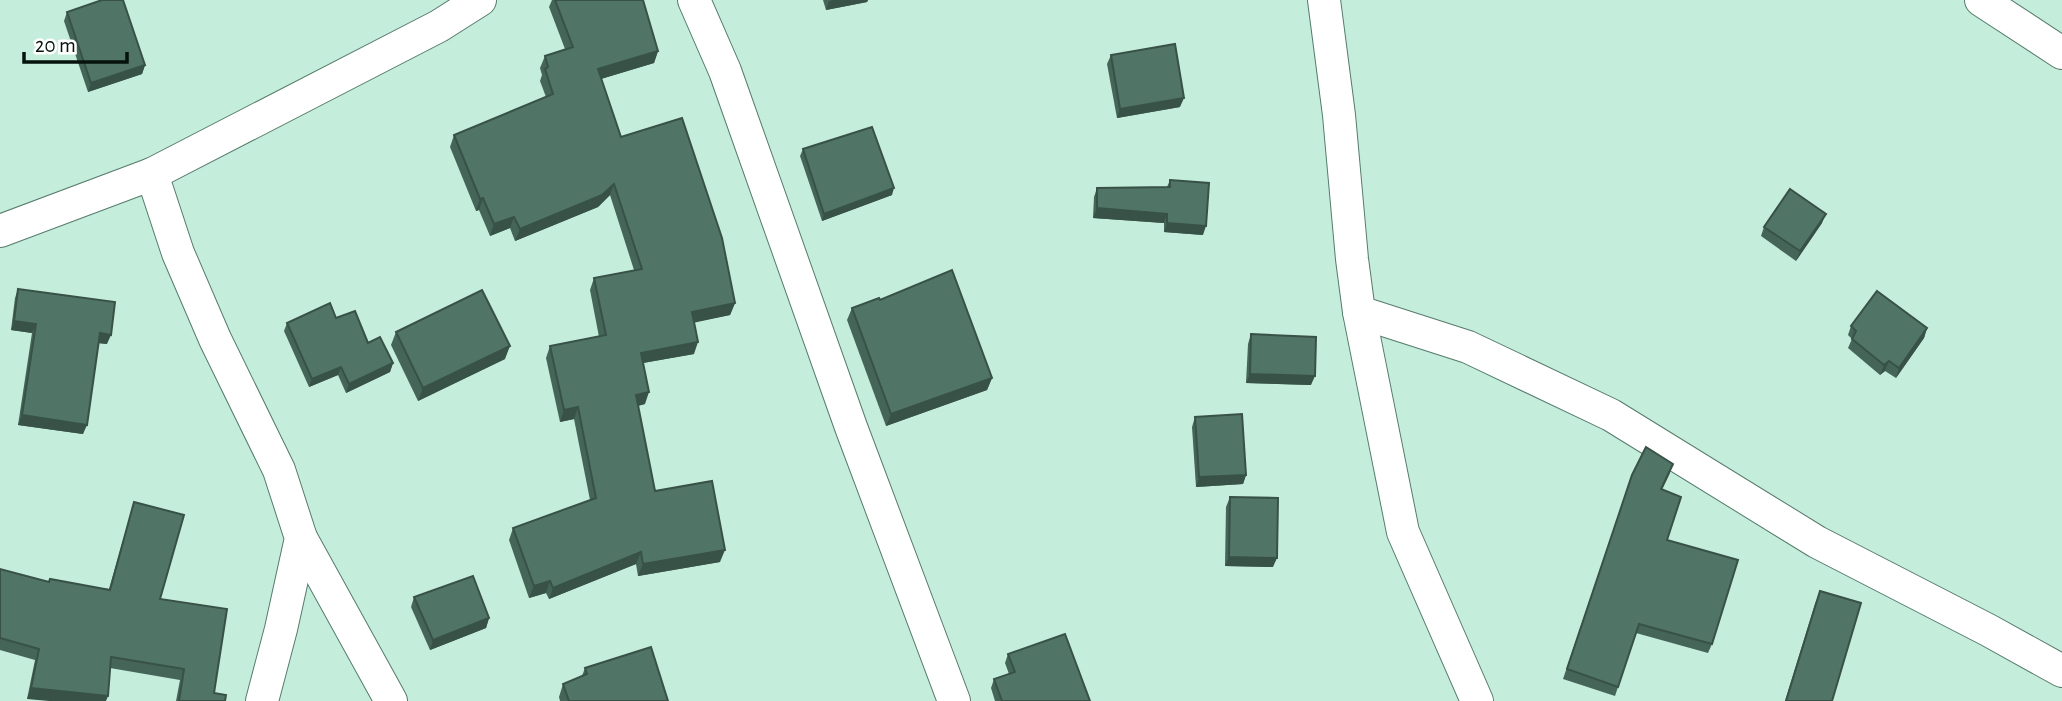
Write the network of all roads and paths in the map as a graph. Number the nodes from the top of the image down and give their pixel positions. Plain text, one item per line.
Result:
1 (480, 0) edge
2 (694, 0) edge
3 (1324, 0) edge
4 (1981, 0) edge
5 (2062, 53) edge
6 (152, 174) junction
7 (0, 231) edge
8 (1359, 312) junction
9 (301, 538) junction
10 (2062, 671) edge
11 (262, 701) edge
12 (391, 701) edge
13 (954, 701) edge
14 (1477, 701) edge

1 - 6 street
2 - 13 street
3 - 8 street
4 - 5 street
6 - 7 street
6 - 9 street
8 - 10 street
8 - 14 street
9 - 11 street
9 - 12 street

